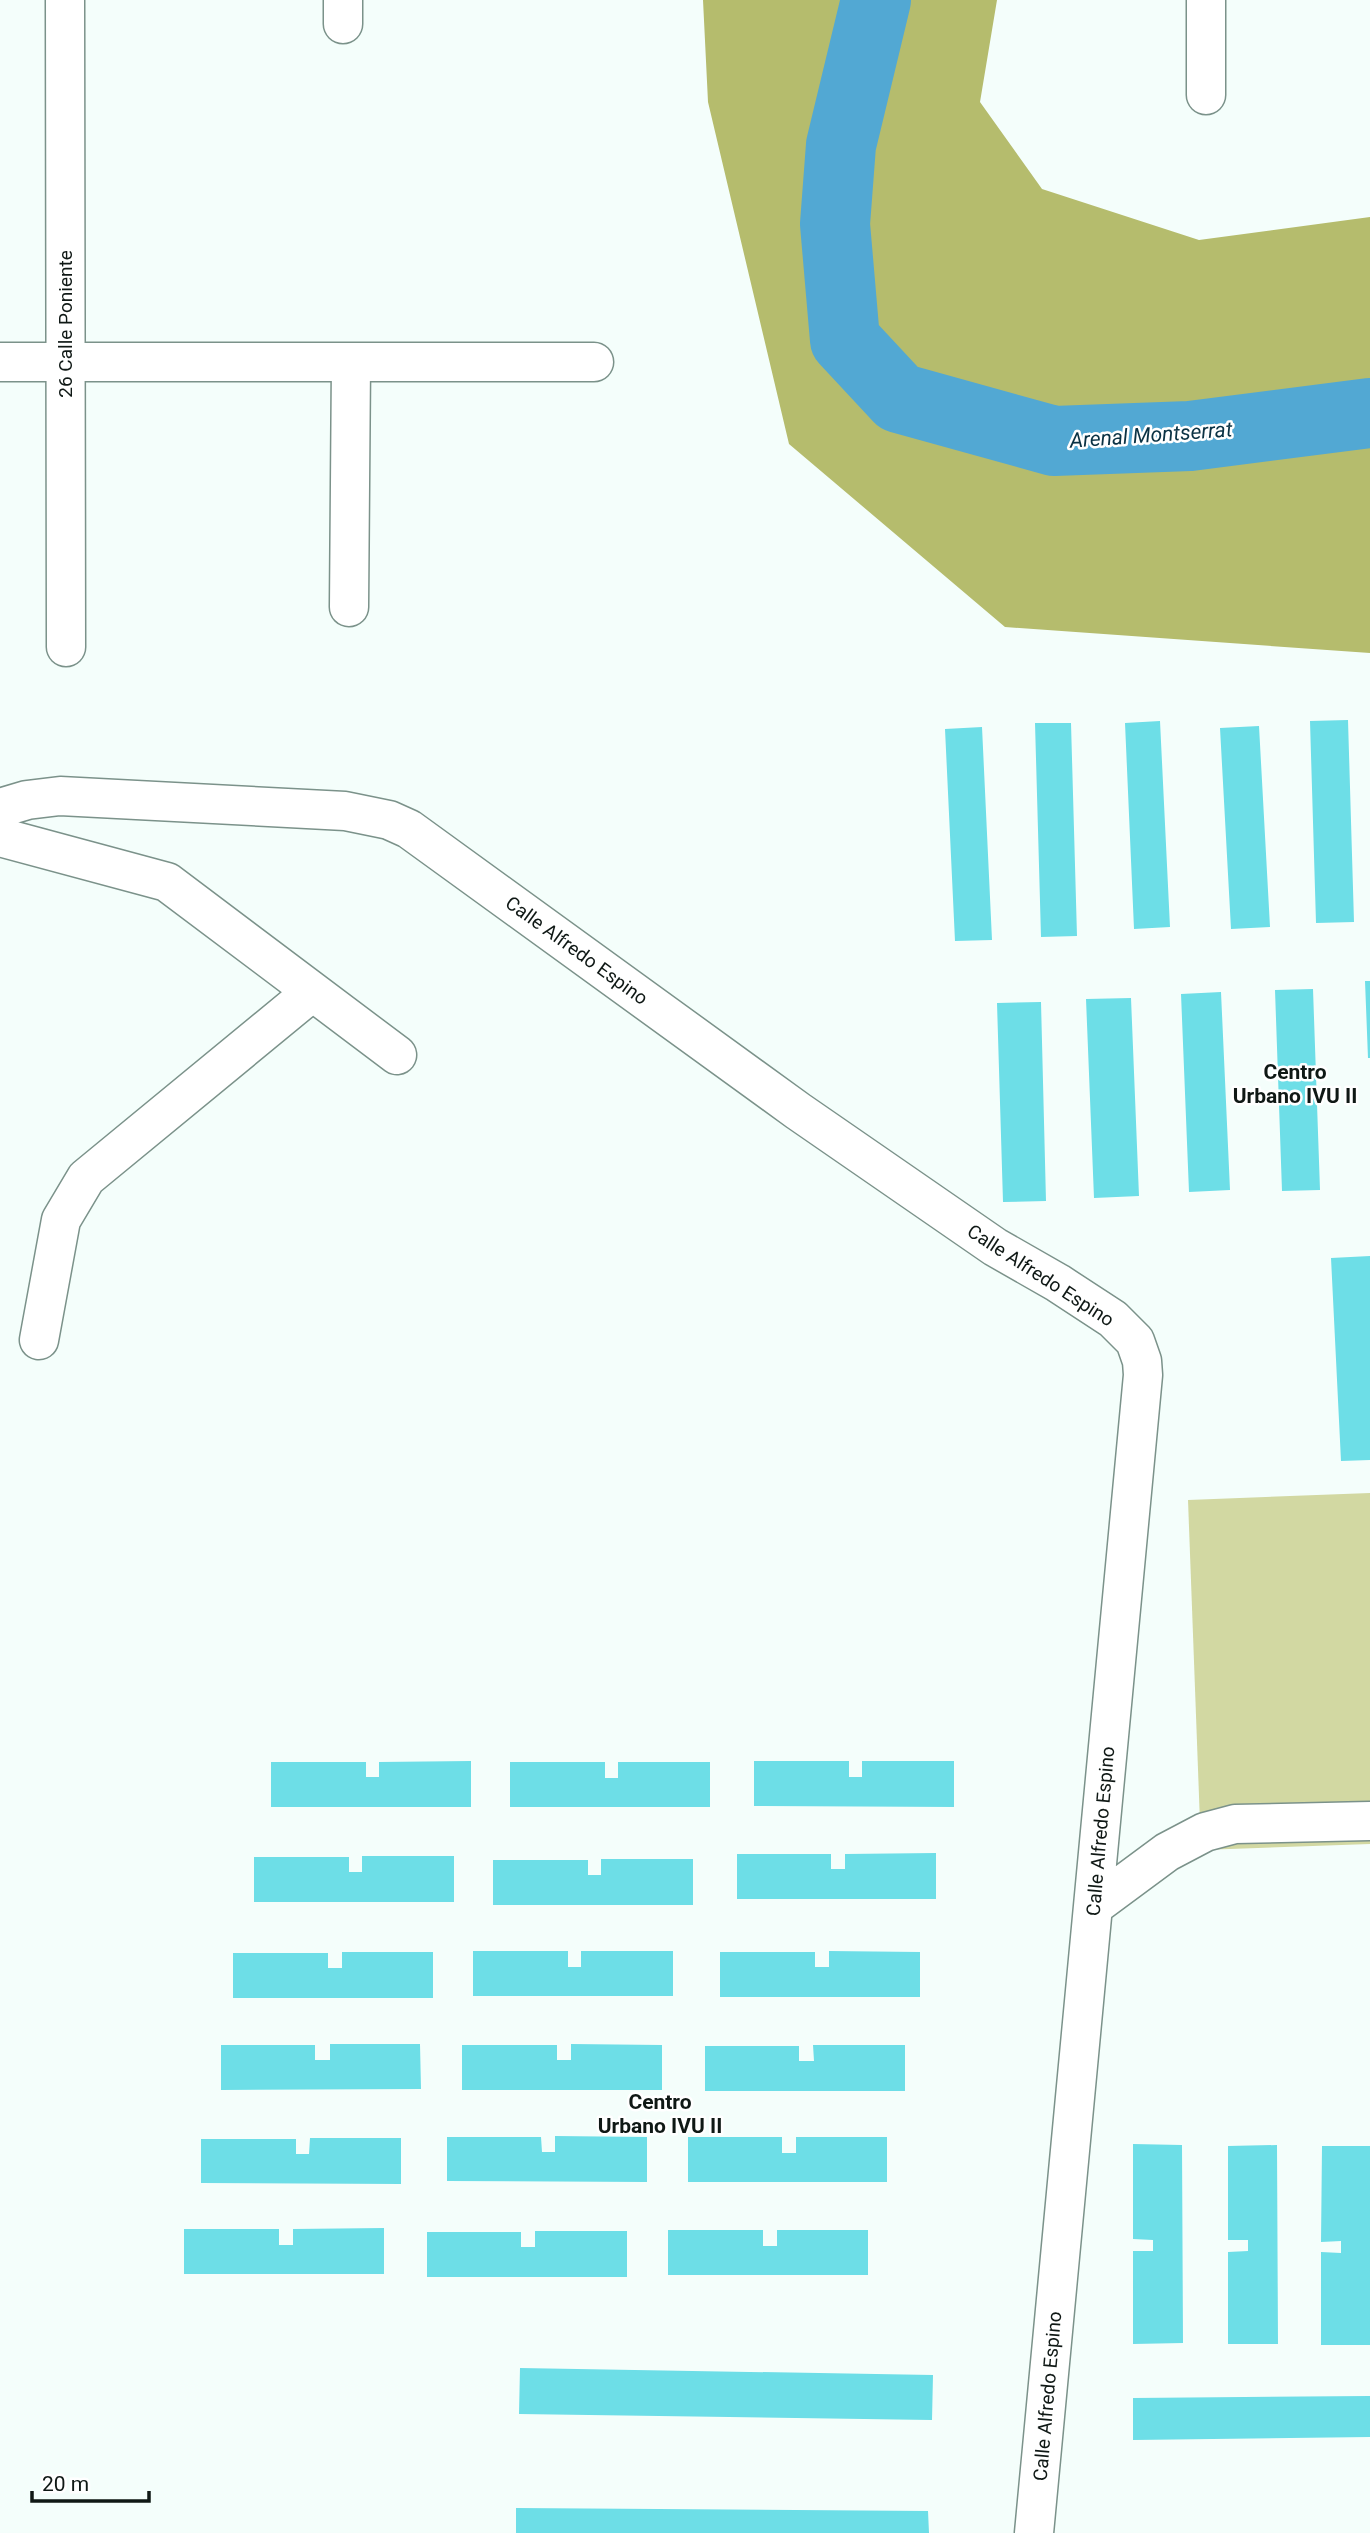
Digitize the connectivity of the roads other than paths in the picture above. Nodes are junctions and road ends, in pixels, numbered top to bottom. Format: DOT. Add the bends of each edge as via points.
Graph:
graph roads {
  1 [pos="65,0"];
  2 [pos="1206,0"];
  3 [pos="1206,95"];
  4 [pos="0,362"];
  5 [pos="594,362"];
  6 [pos="351,363"];
  7 [pos="65,364"];
  8 [pos="349,607"];
  9 [pos="66,647"];
  10 [pos="0,808"];
  11 [pos="0,837"];
  12 [pos="312,992"];
  13 [pos="397,1055"];
  14 [pos="39,1340"];
  15 [pos="1370,1821"];
  16 [pos="1094,1906"];
  17 [pos="1034,2533"];
  1 -- 7 [label="street, 26 Calle Poniente"];
  2 -- 3 [label="street"];
  4 -- 7 [label="street"];
  5 -- 6 [label="street"];
  6 -- 7 [label="street"];
  6 -- 8 [label="street"];
  7 -- 9 [label="street, 26 Calle Poniente"];
  10 -- 16 [label="street, Calle Alfredo Espino" via="60,796 345,811 410,829 798,1111 995,1247 1113,1319 1129,1334 1139,1351 1143,1375"];
  11 -- 12 [label="street" via="167,882"];
  12 -- 13 [label="street"];
  12 -- 14 [label="street" via="86,1178 61,1220"];
  15 -- 16 [label="street" via="1235,1824 1205,1832 1167,1852"];
  16 -- 17 [label="street, Calle Alfredo Espino"];
}
